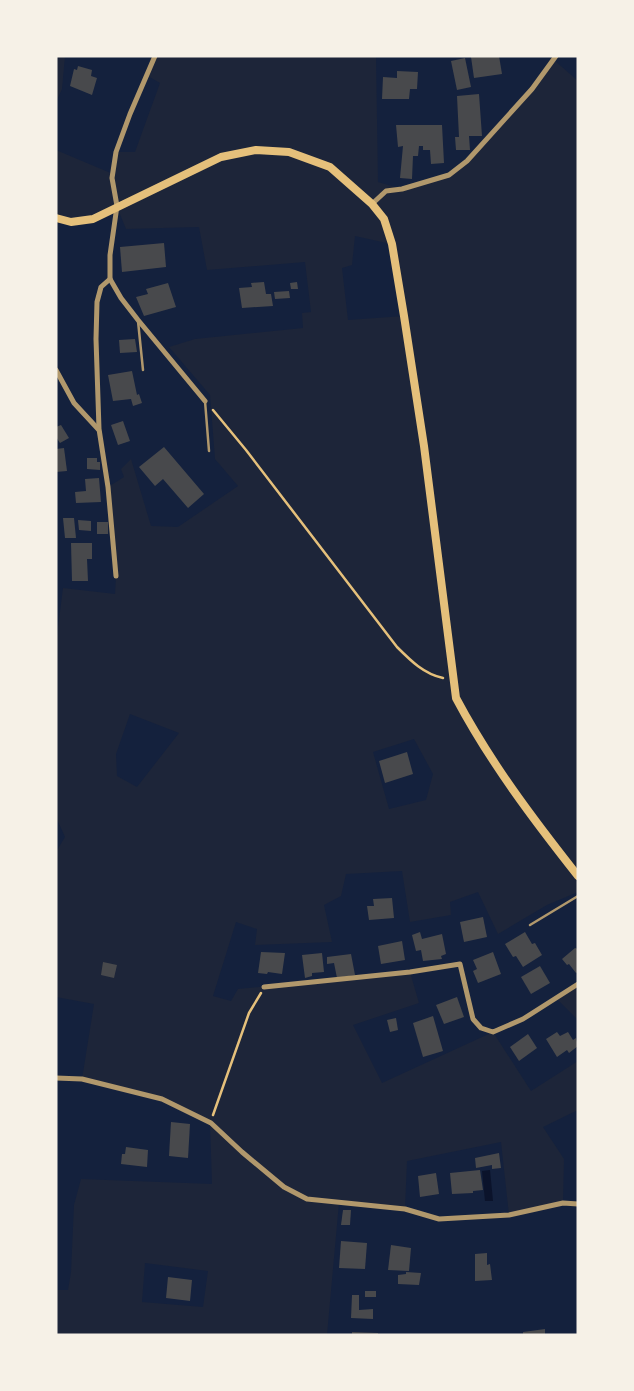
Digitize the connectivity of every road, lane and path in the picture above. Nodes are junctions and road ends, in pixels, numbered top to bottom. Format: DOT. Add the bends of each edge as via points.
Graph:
graph roads {
  1 [pos="155,56"];
  2 [pos="556,56"];
  3 [pos="372,204"];
  4 [pos="117,206"];
  5 [pos="56,218"];
  6 [pos="110,278"];
  7 [pos="138,320"];
  8 [pos="56,370"];
  9 [pos="143,370"];
  10 [pos="205,401"];
  11 [pos="99,429"];
  12 [pos="208,451"];
  13 [pos="116,576"];
  14 [pos="454,680"];
  15 [pos="578,876"];
  16 [pos="578,896"];
  17 [pos="530,925"];
  18 [pos="578,984"];
  19 [pos="264,987"];
  20 [pos="56,1078"];
  21 [pos="211,1123"];
  22 [pos="578,1204"];
  1 -- 4 [label="street" via="116,152 112,178"];
  2 -- 3 [label="street" via="532,89 467,162 449,175 386,191"];
  3 -- 4 [label="main road" via="330,167 289,152 256,150 221,157"];
  3 -- 14 [label="main road" via="384,219 392,244 424,446"];
  4 -- 5 [label="main road" via="93,219 71,222"];
  4 -- 6 [label="street"];
  6 -- 7 [label="street"];
  6 -- 11 [label="street" via="101,287 97,302"];
  7 -- 9 [label="lane"];
  7 -- 10 [label="street"];
  8 -- 11 [label="street" via="74,403"];
  10 -- 12 [label="lane"];
  10 -- 14 [label="path" via="397,647 434,676"];
  11 -- 13 [label="street"];
  14 -- 15 [label="main road" via="456,698 505,780"];
  16 -- 17 [label="lane"];
  18 -- 19 [label="street" via="523,1020 493,1032 482,1028 473,1019 460,964"];
  19 -- 21 [label="path" via="249,1014"];
  20 -- 21 [label="street" via="82,1079 162,1099"];
  21 -- 22 [label="street" via="284,1187 307,1199 405,1209 439,1219 509,1215"];
}
